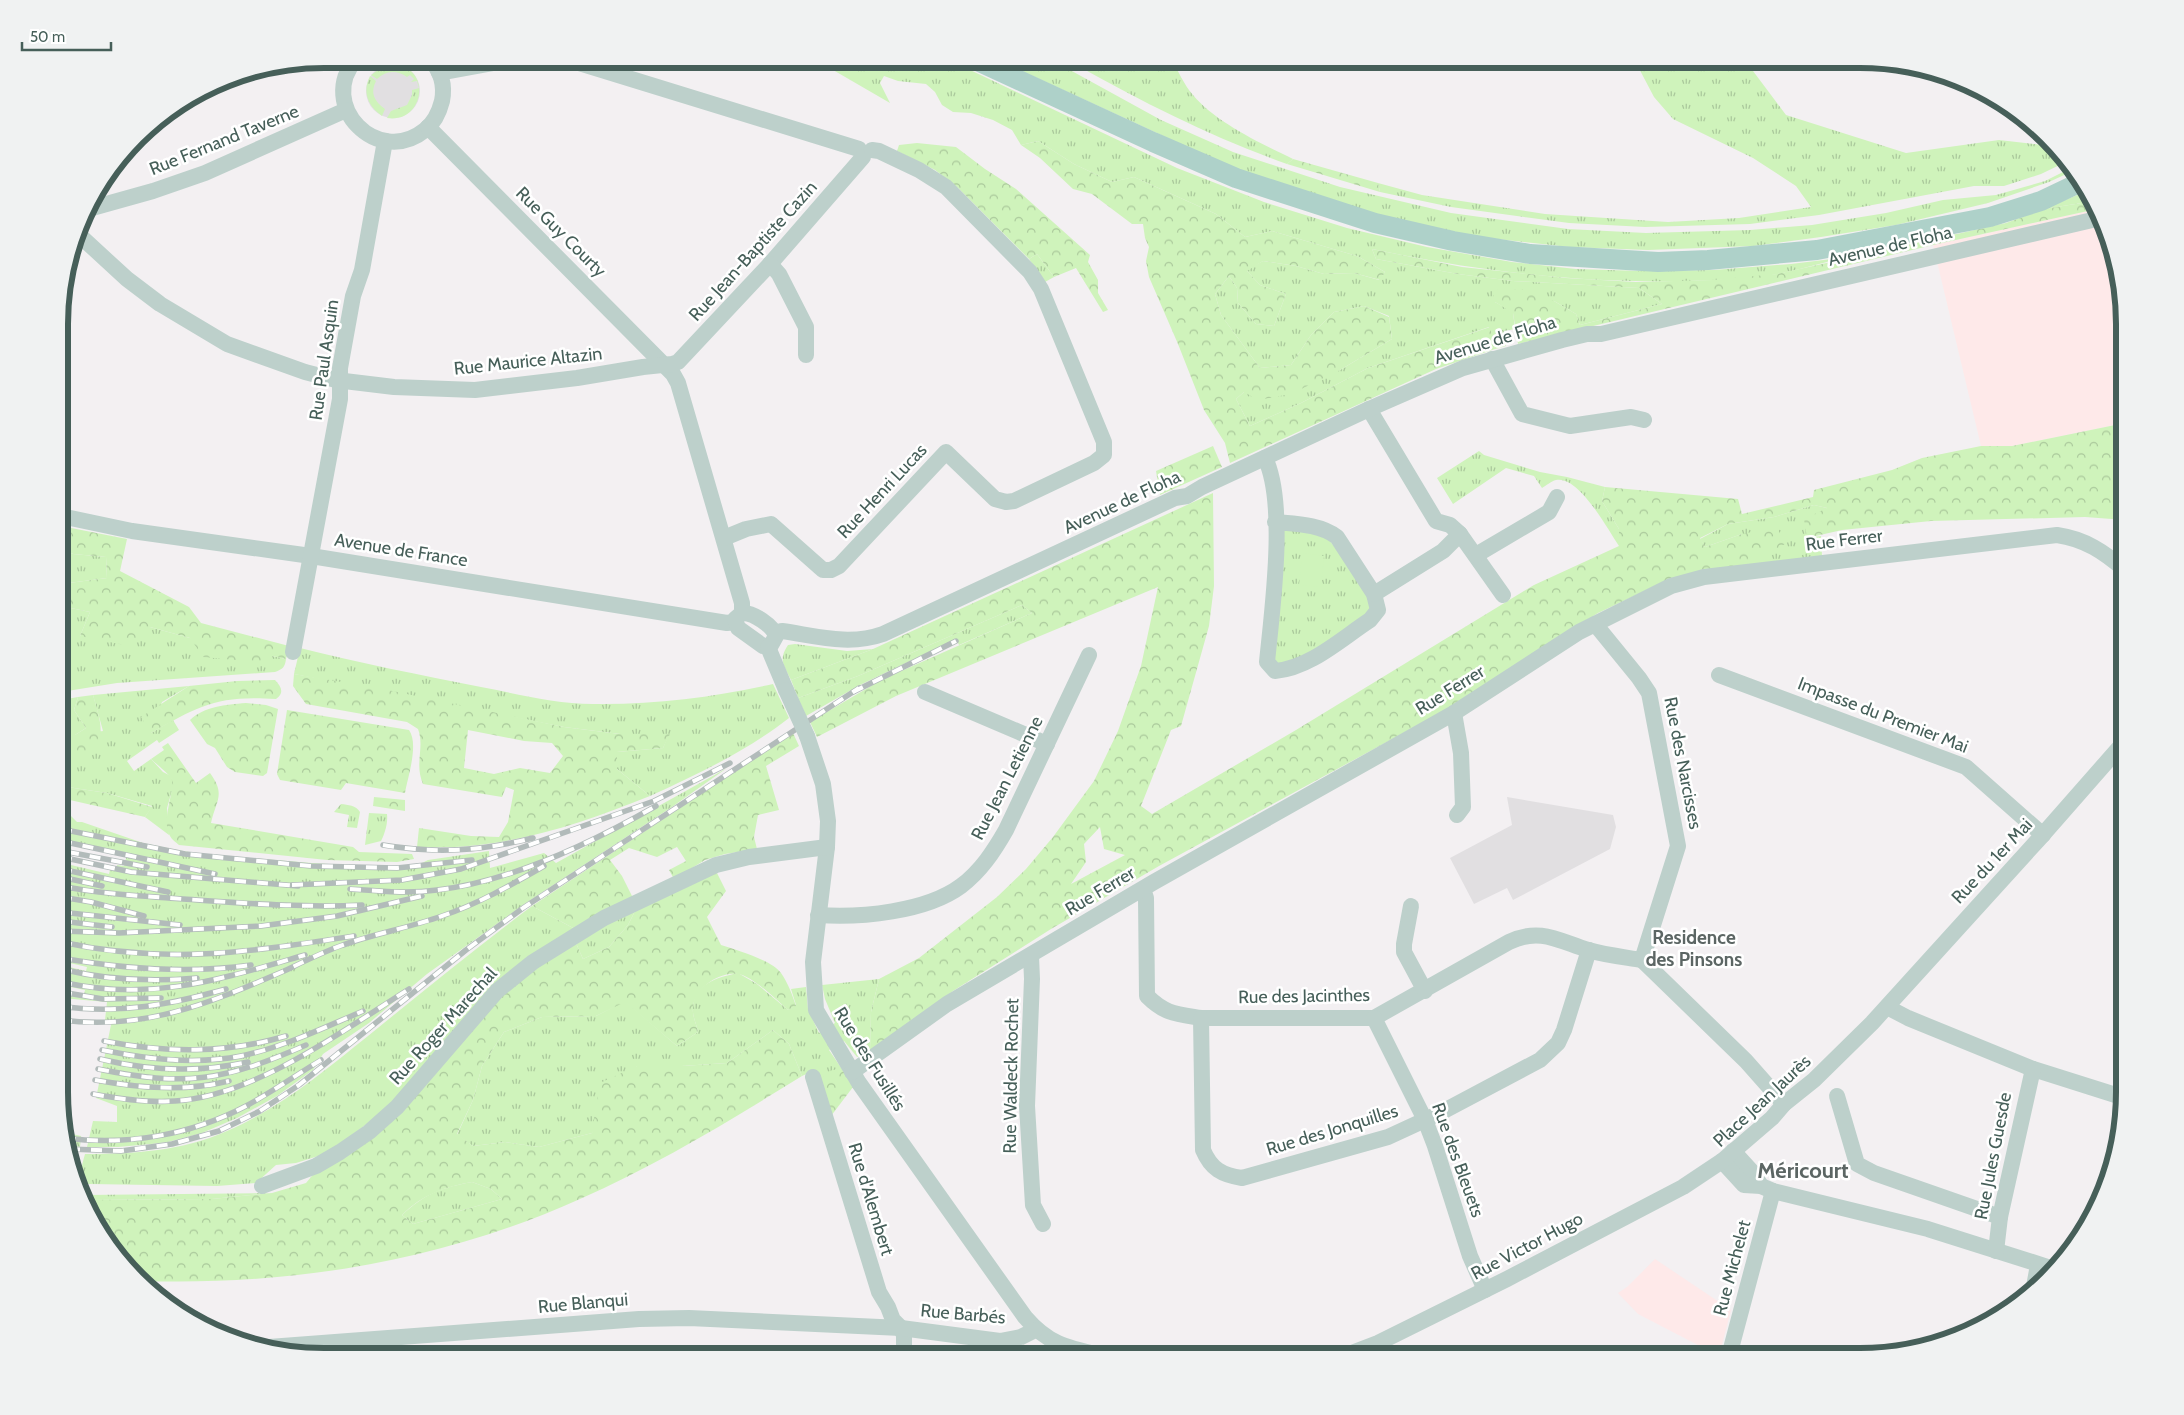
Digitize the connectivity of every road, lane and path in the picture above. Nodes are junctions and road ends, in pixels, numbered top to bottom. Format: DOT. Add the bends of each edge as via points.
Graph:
graph roads {
  1 [pos="349,68"];
  2 [pos="436,68"];
  3 [pos="466,68"];
  4 [pos="595,68"];
  5 [pos="993,68"];
  6 [pos="439,73"];
  7 [pos="346,110"];
  8 [pos="428,127"];
  9 [pos="385,141"];
  10 [pos="865,152"];
  11 [pos="2075,184"];
  12 [pos="96,207"];
  13 [pos="2094,220"];
  14 [pos="82,238"];
  15 [pos="770,264"];
  16 [pos="806,355"];
  17 [pos="1492,359"];
  18 [pos="666,365"];
  19 [pos="341,381"];
  20 [pos="1369,409"];
  21 [pos="1644,420"];
  22 [pos="1265,458"];
  23 [pos="1557,498"];
  24 [pos="68,517"];
  25 [pos="1275,522"];
  26 [pos="1460,534"];
  27 [pos="724,538"];
  28 [pos="1476,555"];
  29 [pos="311,556"];
  30 [pos="2116,562"];
  31 [pos="1374,594"];
  32 [pos="1504,595"];
  33 [pos="738,617"];
  34 [pos="1595,624"];
  35 [pos="771,640"];
  36 [pos="293,652"];
  37 [pos="1088,654"];
  38 [pos="1719,675"];
  39 [pos="925,692"];
  40 [pos="1454,713"];
  41 [pos="1047,744"];
  42 [pos="2116,751"];
  43 [pos="1457,815"];
  44 [pos="2043,835"];
  45 [pos="827,847"];
  46 [pos="1142,889"];
  47 [pos="1411,906"];
  48 [pos="818,915"];
  49 [pos="1589,950"];
  50 [pos="1031,956"];
  51 [pos="1642,960"];
  52 [pos="1425,991"];
  53 [pos="1886,1007"];
  54 [pos="1201,1018"];
  55 [pos="1374,1018"];
  56 [pos="2033,1069"];
  57 [pos="852,1072"];
  58 [pos="813,1077"];
  59 [pos="2116,1095"];
  60 [pos="1837,1096"];
  61 [pos="1784,1104"];
  62 [pos="1425,1120"];
  63 [pos="1728,1156"];
  64 [pos="262,1186"];
  65 [pos="1767,1188"];
  66 [pos="2000,1217"];
  67 [pos="1043,1224"];
  68 [pos="1996,1251"];
  69 [pos="2046,1267"];
  70 [pos="1486,1290"];
  71 [pos="901,1328"];
  72 [pos="1036,1330"];
  73 [pos="292,1345"];
  74 [pos="904,1348"];
  75 [pos="1070,1348"];
  76 [pos="1365,1348"];
  77 [pos="1731,1348"];
  1 -- 7 [label="street" via="343,85"];
  2 -- 6 [label="street"];
  3 -- 6 [label="street"];
  4 -- 10 [label="street"];
  5 -- 11 [label="main road" via="1236,178 1375,223 1530,254 1658,262 1817,250 1990,217 2041,201"];
  6 -- 8 [label="street" via="442,102 436,118"];
  7 -- 9 [label="street" via="362,131"];
  7 -- 12 [label="street, Rue Fernand Taverne" via="205,173"];
  8 -- 9 [label="street" via="413,138"];
  8 -- 18 [label="street, Rue Guy Courty"];
  9 -- 19 [label="street, Rue Paul Asquin" via="362,270 353,296 340,368"];
  10 -- 15 [label="street, Rue Jean-Baptiste Cazin"];
  10 -- 27 [label="street, Rue Henri Lucas" via="879,151 946,187 1030,272 1041,289 1104,442 1104,455 1014,502 1006,502 995,499 946,452 839,566 831,570 823,570 771,524"];
  13 -- 17 [label="street, Avenue de Floha" via="1601,334 1587,334"];
  14 -- 19 [label="street, Rue Maurice Altazin" via="153,299 227,344 305,372"];
  15 -- 16 [label="street" via="779,274 806,327"];
  15 -- 18 [label="street, Rue Jean-Baptiste Cazin" via="678,362"];
  17 -- 20 [label="street, Avenue de Floha"];
  17 -- 21 [label="street" via="1522,414 1570,426 1631,417"];
  18 -- 19 [label="street, Rue Maurice Altazin" via="475,390 394,388"];
  18 -- 27 [label="street, Rue Guy Courty" via="678,383"];
  19 -- 29 [label="street, Rue Paul Asquin"];
  20 -- 22 [label="street, Avenue de Floha"];
  20 -- 26 [label="street" via="1436,521 1450,525"];
  22 -- 25 [label="street" via="1274,486"];
  22 -- 35 [label="street, Avenue de Floha" via="884,634 850,641 782,631"];
  23 -- 28 [label="street" via="1549,512"];
  24 -- 29 [label="street, Avenue de France" via="132,531"];
  25 -- 31 [label="street" via="1330,531"];
  25 -- 31 [label="street" via="1276,561 1267,662 1275,671 1303,664 1370,620 1378,610"];
  26 -- 28 [label="street"];
  26 -- 31 [label="street" via="1443,551"];
  27 -- 33 [label="street, Rue Guy Courty" via="740,594"];
  28 -- 32 [label="street"];
  29 -- 33 [label="street, Avenue de France" via="727,623"];
  29 -- 36 [label="street, Rue Paul Asquin"];
  30 -- 34 [label="street, Rue Ferrer" via="2104,552 2076,538 2057,535 1704,577 1671,586"];
  33 -- 35 [label="street" via="750,613"];
  34 -- 40 [label="street, Rue Ferrer"];
  34 -- 51 [label="street, Rue des Narcisses" via="1649,693 1678,846"];
  35 -- 45 [label="street, Rue des Fusillés, bridge" via="786,690 807,736 823,784 828,821"];
  37 -- 41 [label="street, Rue Jean Letienne"];
  38 -- 44 [label="street, Impasse du Premier Mai" via="1966,767"];
  39 -- 41 [label="street"];
  40 -- 43 [label="street" via="1463,807"];
  40 -- 46 [label="street, Rue Ferrer"];
  41 -- 48 [label="street, Rue Jean Letienne" via="993,853 960,886 924,904 898,910"];
  42 -- 44 [label="street, Rue du 1er Mai"];
  44 -- 53 [label="street, Rue du 1er Mai"];
  45 -- 48 [label="street, Rue des Fusillés"];
  45 -- 64 [label="street, Rue Roger Marechal" via="749,857 716,865 604,918 533,962 497,990 397,1107 369,1132 316,1166"];
  46 -- 50 [label="street, Rue Ferrer"];
  46 -- 54 [label="street, Rue des Jacinthes" via="1146,898 1147,996 1158,1008"];
  47 -- 52 [label="street" via="1404,952"];
  48 -- 57 [label="street, Rue des Fusillés" via="815,1003"];
  49 -- 51 [label="street, Rue des Jacinthes"];
  49 -- 52 [label="street, Rue des Jacinthes" via="1544,935 1520,937"];
  49 -- 62 [label="street, Rue des Jonquilles" via="1558,1042 1540,1060"];
  50 -- 57 [label="street, Rue Ferrer" via="947,1004"];
  50 -- 67 [label="street, Rue Waldeck Rochet" via="1027,1106 1032,1205"];
  51 -- 61 [label="street" via="1746,1061"];
  52 -- 55 [label="street, Rue des Jacinthes"];
  53 -- 56 [label="street"];
  53 -- 61 [label="street, Place Jean Jaurès" via="1832,1064"];
  54 -- 55 [label="street, Rue des Jacinthes"];
  54 -- 62 [label="street, Rue des Jonquilles" via="1202,1150 1216,1170 1227,1176 1242,1178 1334,1153 1388,1137"];
  55 -- 62 [label="street, Rue des Bleuets"];
  56 -- 59 [label="street"];
  56 -- 66 [label="street, Rue Jules Guesde"];
  57 -- 72 [label="street, Rue des Fusillés"];
  58 -- 71 [label="street, Rue d'Alembert" via="879,1292 893,1320"];
  60 -- 66 [label="street" via="1857,1164 1874,1173"];
  61 -- 63 [label="street, Place Jean Jaurès"];
  62 -- 70 [label="street, Rue des Bleuets" via="1470,1256"];
  63 -- 65 [label="street, Place Jean Jaurès" via="1744,1185"];
  63 -- 70 [label="street, Rue Victor Hugo" via="1683,1187"];
  65 -- 68 [label="street, Place Jean Jaurès" via="1928,1229"];
  65 -- 77 [label="street, Rue Michelet"];
  66 -- 68 [label="street, Rue Jules Guesde"];
  68 -- 69 [label="street, Place Jean Jaurès"];
  70 -- 76 [label="street, Rue Victor Hugo"];
  71 -- 72 [label="street, Rue Barbés" via="1000,1341"];
  71 -- 73 [label="street, Rue Blanqui" via="689,1318 640,1319"];
  71 -- 74 [label="street"];
  72 -- 75 [label="street"];
}
